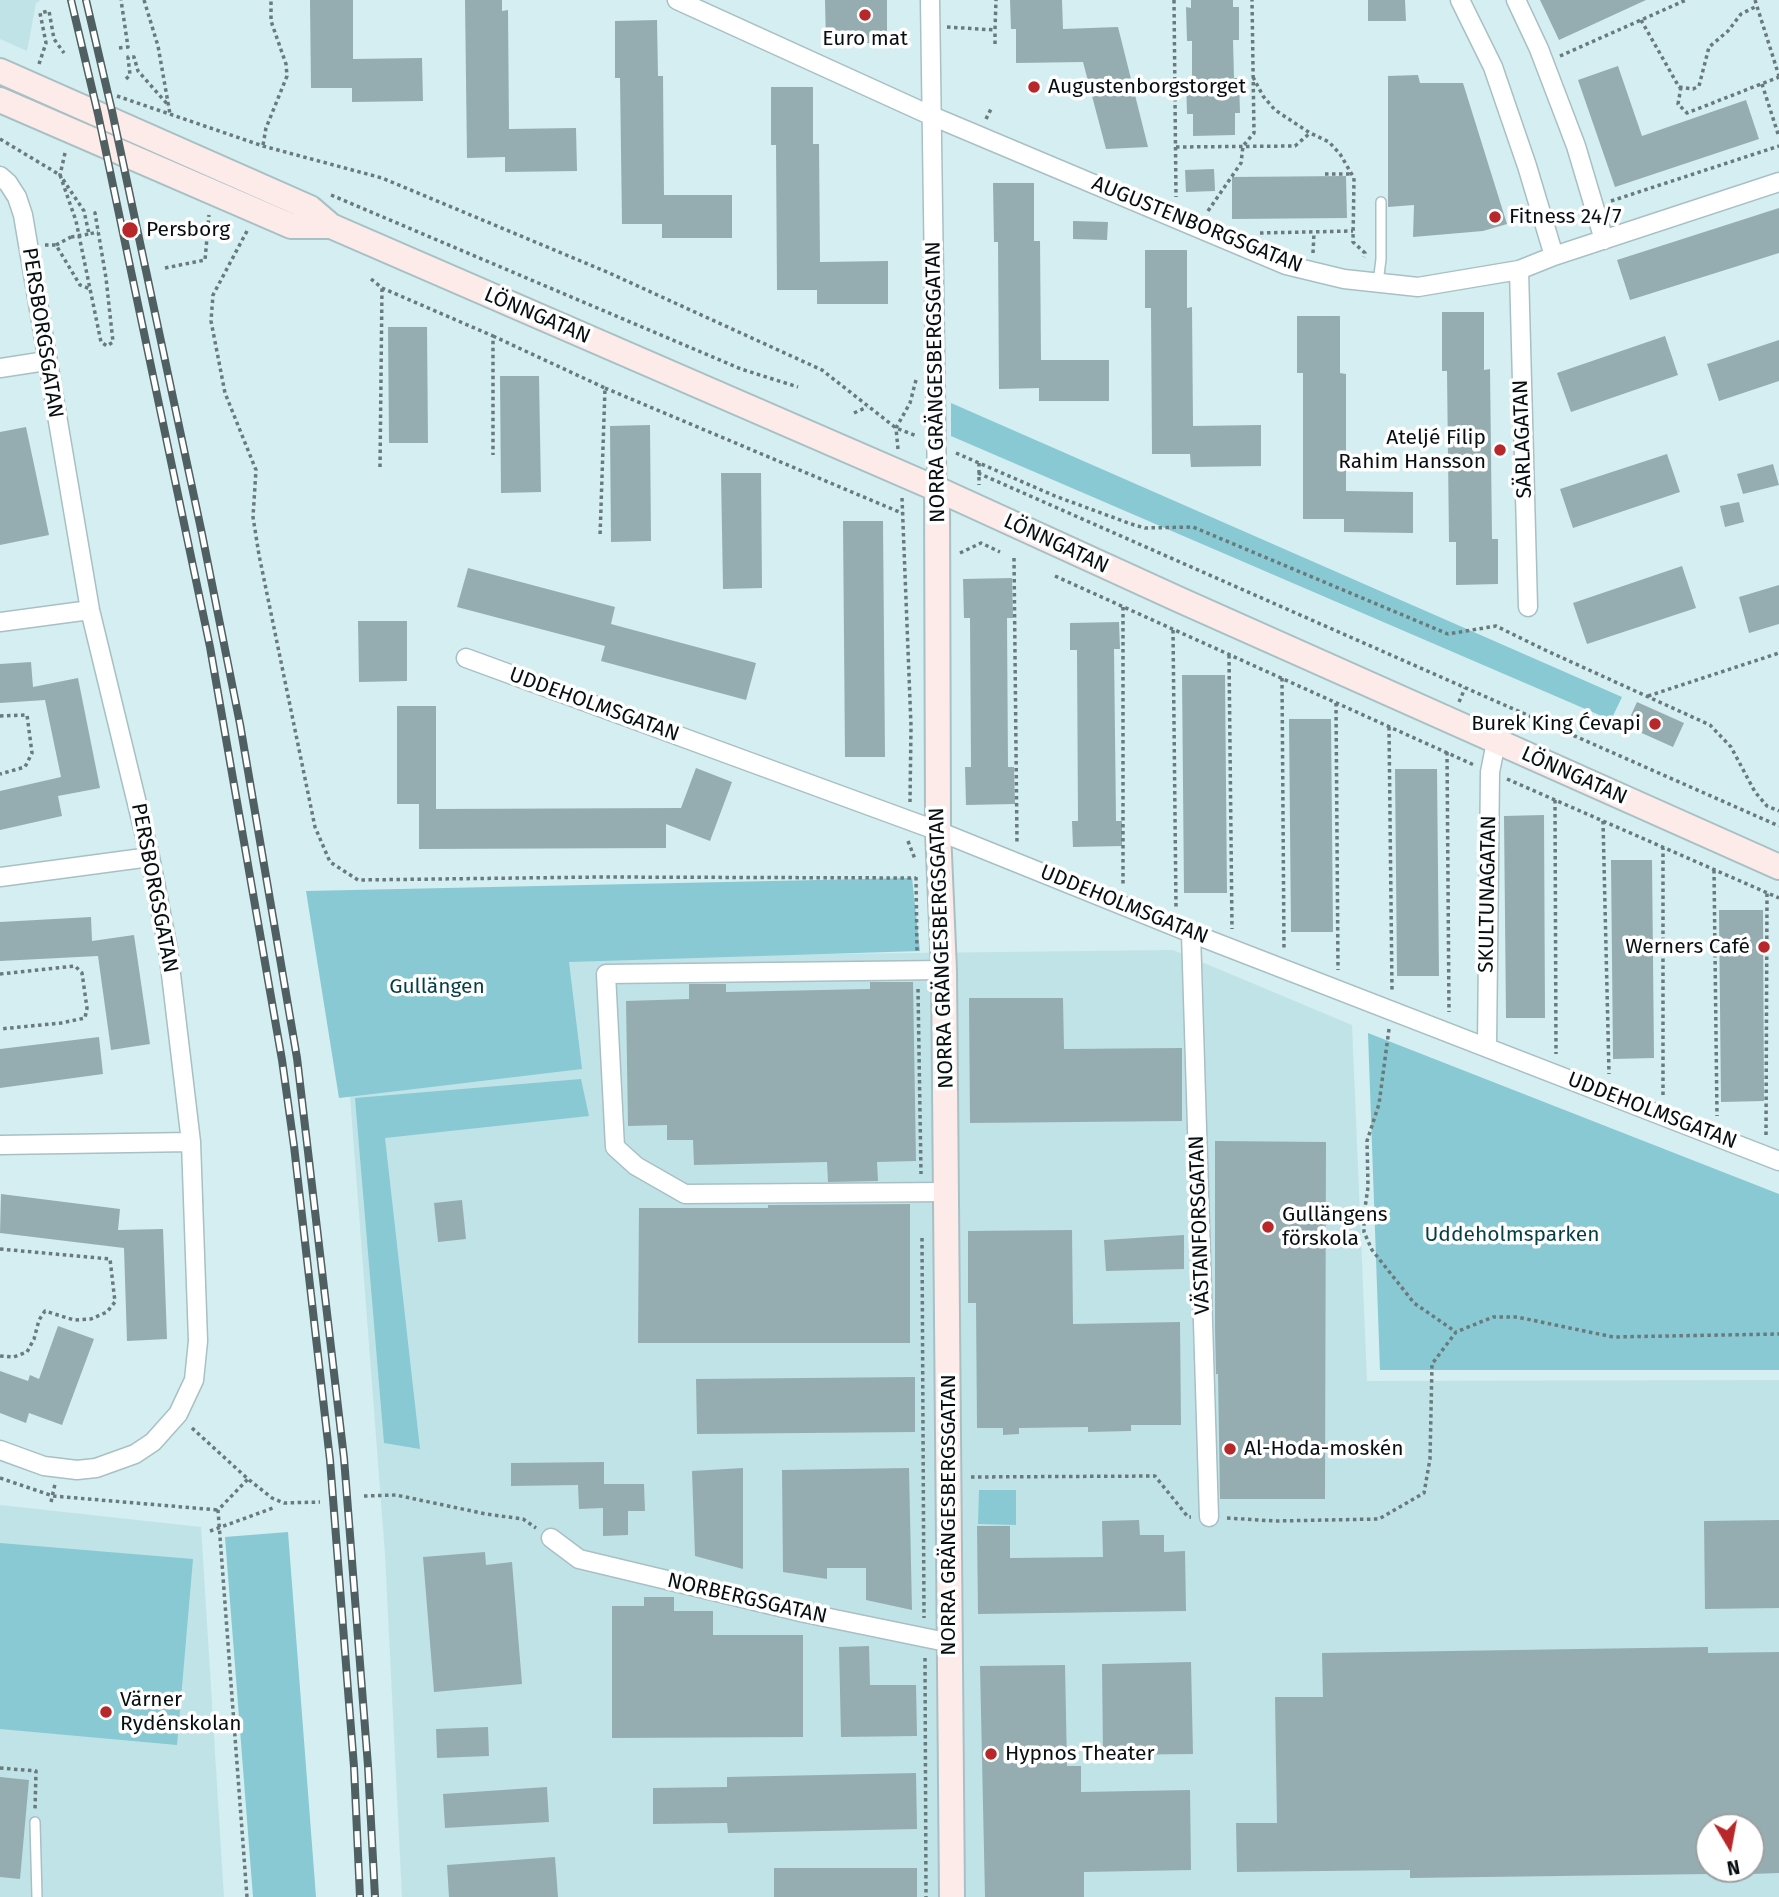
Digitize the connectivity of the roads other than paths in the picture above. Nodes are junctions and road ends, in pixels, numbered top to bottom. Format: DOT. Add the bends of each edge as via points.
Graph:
graph roads {
  1 [pos="677,0"];
  2 [pos="930,0"];
  3 [pos="1460,0"];
  4 [pos="1516,0"];
  5 [pos="0,71"];
  6 [pos="0,100"];
  7 [pos="932,116"];
  8 [pos="0,176"];
  9 [pos="1779,182"];
  10 [pos="1381,202"];
  11 [pos="331,226"];
  12 [pos="1604,240"];
  13 [pos="1555,256"];
  14 [pos="1519,270"];
  15 [pos="1379,274"];
  16 [pos="46,360"];
  17 [pos="0,368"];
  18 [pos="937,489"];
  19 [pos="1528,607"];
  20 [pos="90,610"];
  21 [pos="0,622"];
  22 [pos="466,658"];
  23 [pos="1496,742"];
  24 [pos="938,831"];
  25 [pos="150,857"];
  26 [pos="1779,867"];
  27 [pos="0,877"];
  28 [pos="1191,933"];
  29 [pos="944,970"];
  30 [pos="1487,1046"];
  31 [pos="191,1142"];
  32 [pos="0,1145"];
  33 [pos="1779,1161"];
  34 [pos="947,1192"];
  35 [pos="0,1450"];
  36 [pos="1212,1518"];
  37 [pos="551,1538"];
  38 [pos="951,1643"];
  39 [pos="35,1822"];
  40 [pos="37,1897"];
  41 [pos="953,1897"];
  1 -- 7 [label="street, AUGUSTENBORGSGATAN"];
  2 -- 7 [label="street, NORRA GRÄNGESBERGSGATAN"];
  3 -- 13 [label="street" via="1493,67"];
  4 -- 12 [label="street" via="1576,146"];
  5 -- 11 [label="street, LÖNNGATAN" via="310,208"];
  6 -- 11 [label="street, LÖNNGATAN" via="291,226"];
  7 -- 15 [label="street, AUGUSTENBORGSGATAN" via="1286,265 1344,279"];
  7 -- 18 [label="street, NORRA GRÄNGESBERGSGATAN"];
  8 -- 16 [label="street, PERSBORGSGATAN" via="17,197"];
  9 -- 12 [label="street, AUGUSTENBORGSGATAN"];
  10 -- 15 [label="lane"];
  11 -- 18 [label="street, LÖNNGATAN"];
  12 -- 13 [label="street, AUGUSTENBORGSGATAN"];
  13 -- 14 [label="street, AUGUSTENBORGSGATAN"];
  14 -- 15 [label="street, AUGUSTENBORGSGATAN" via="1418,287"];
  14 -- 19 [label="street, SÄRLAGATAN"];
  16 -- 17 [label="street"];
  16 -- 20 [label="street, PERSBORGSGATAN"];
  18 -- 23 [label="street, LÖNNGATAN"];
  18 -- 24 [label="street, NORRA GRÄNGESBERGSGATAN"];
  20 -- 21 [label="street"];
  20 -- 25 [label="street, PERSBORGSGATAN"];
  22 -- 24 [label="street, UDDEHOLMSGATAN"];
  23 -- 26 [label="street, LÖNNGATAN"];
  23 -- 30 [label="street, SKULTUNAGATAN" via="1490,772"];
  24 -- 28 [label="street, UDDEHOLMSGATAN"];
  24 -- 29 [label="street, NORRA GRÄNGESBERGSGATAN"];
  25 -- 27 [label="street"];
  25 -- 31 [label="street, PERSBORGSGATAN" via="168,950"];
  28 -- 30 [label="street, UDDEHOLMSGATAN"];
  28 -- 36 [label="street, VÄSTANFORSGATAN"];
  29 -- 34 [label="street, NORRA GRÄNGESBERGSGATAN"];
  29 -- 34 [label="street" via="606,974 615,1147 636,1166 685,1194"];
  30 -- 33 [label="street, UDDEHOLMSGATAN"];
  31 -- 32 [label="street"];
  31 -- 35 [label="street, PERSBORGSGATAN" via="198,1341 194,1380 178,1414 135,1454 96,1468 44,1466"];
  34 -- 38 [label="street, NORRA GRÄNGESBERGSGATAN"];
  37 -- 38 [label="street, NORBERGSGATAN" via="579,1559"];
  38 -- 41 [label="street, NORRA GRÄNGESBERGSGATAN"];
  39 -- 40 [label="lane"];
}
